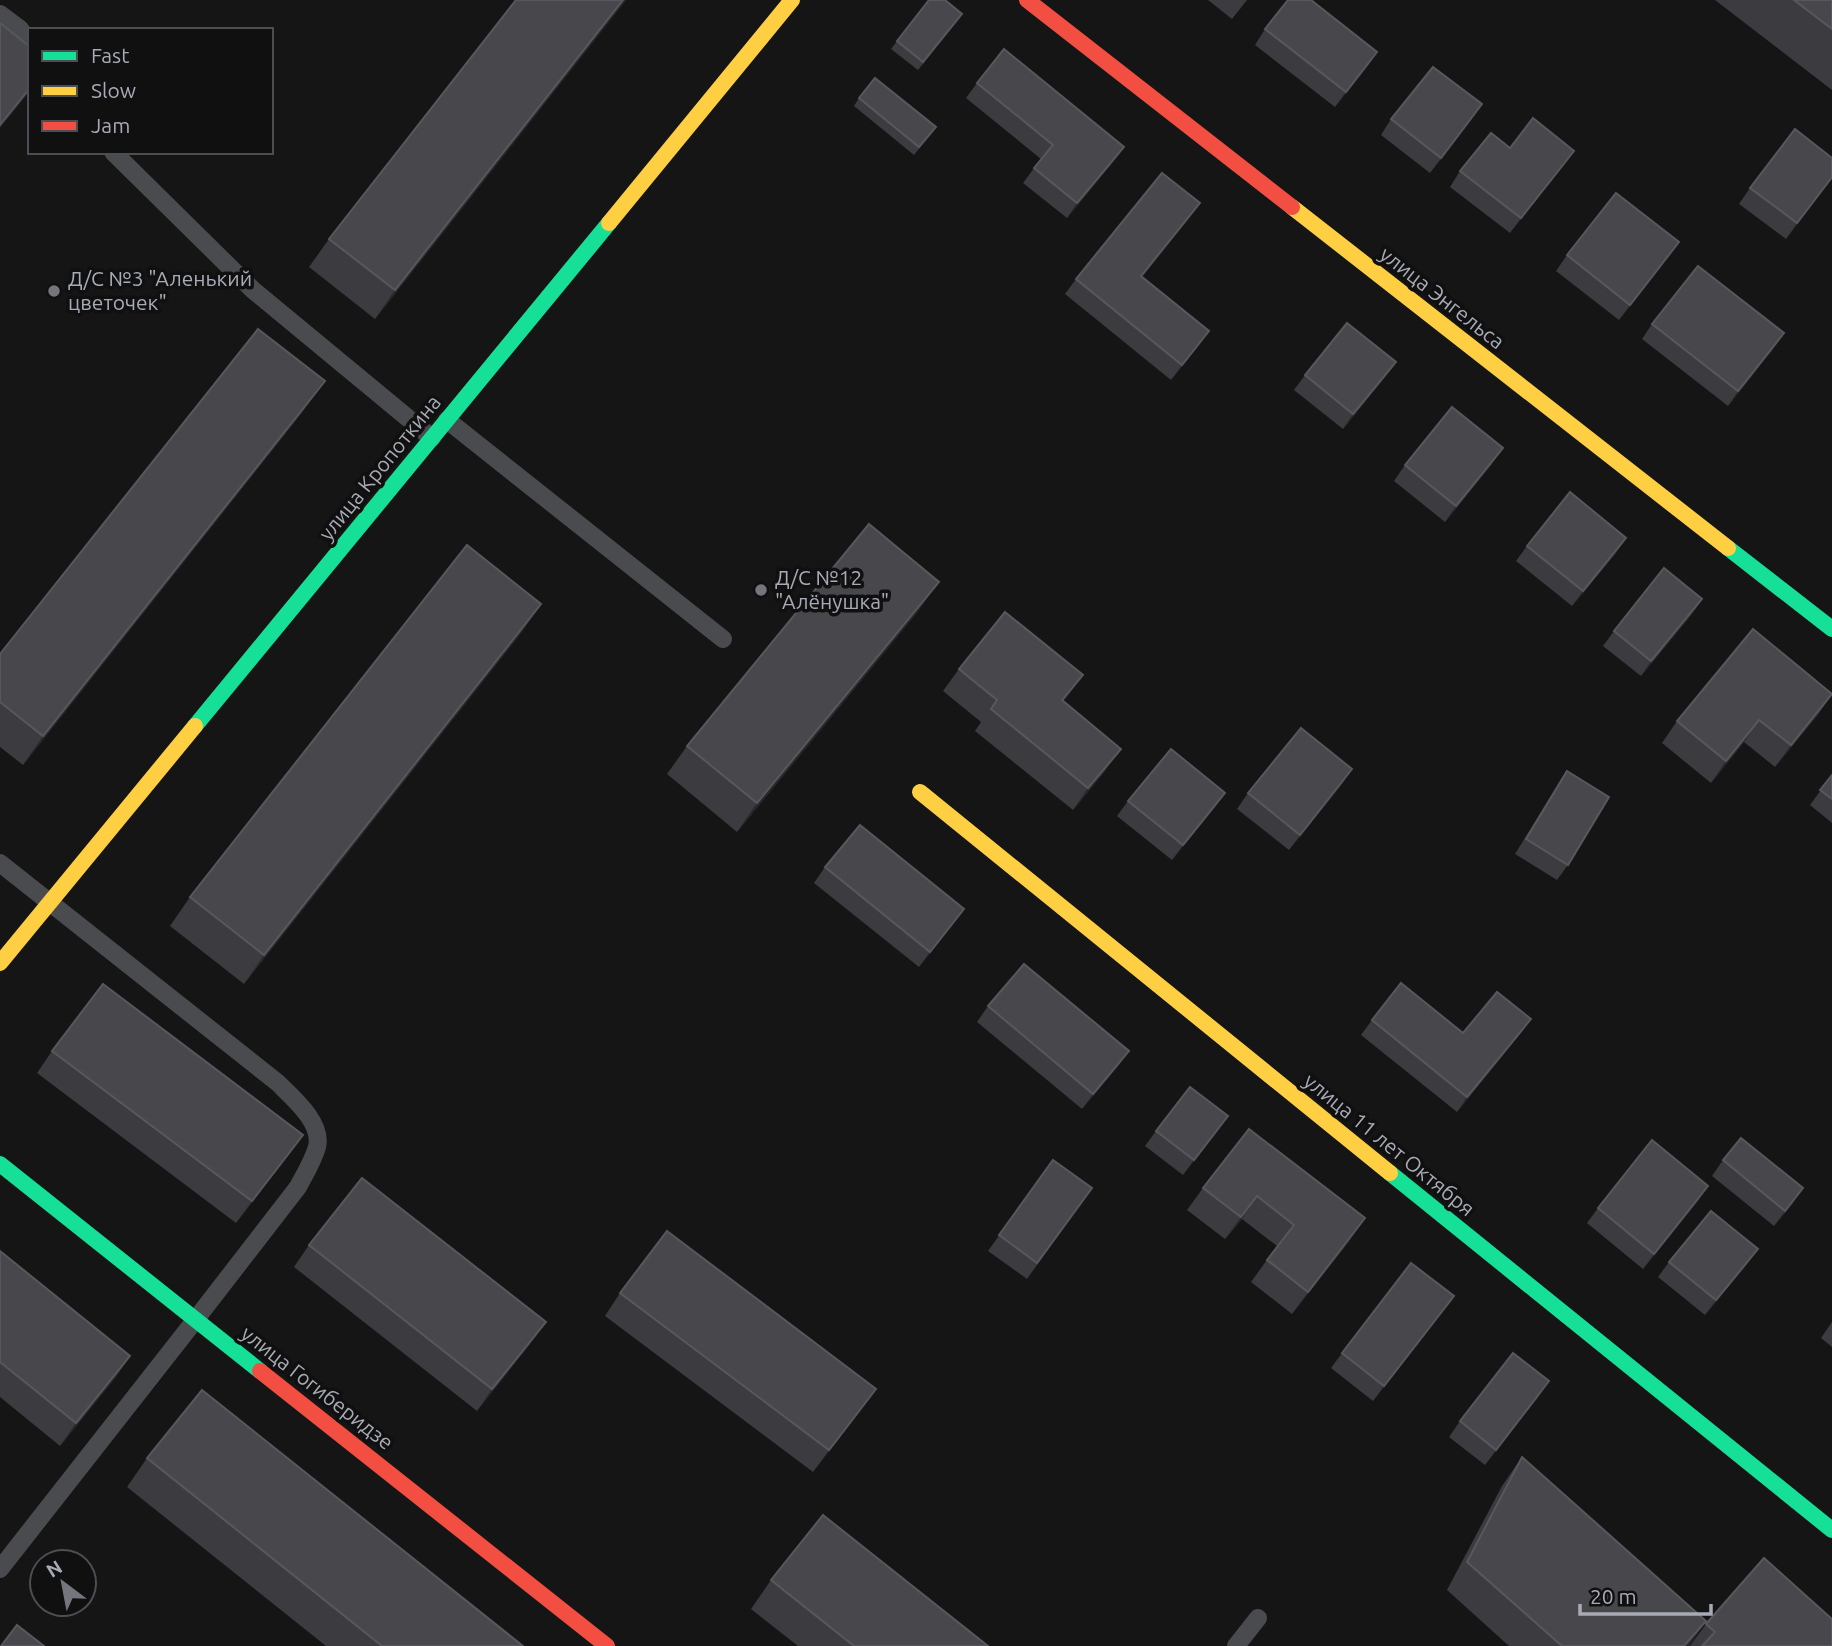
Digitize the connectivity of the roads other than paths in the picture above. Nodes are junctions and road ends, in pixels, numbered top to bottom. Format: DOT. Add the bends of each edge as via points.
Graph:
graph roads {
  1 [pos="792,0"];
  2 [pos="1027,0"];
  3 [pos="0,14"];
  4 [pos="28,40"];
  5 [pos="115,154"];
  6 [pos="447,420"];
  7 [pos="432,438"];
  8 [pos="1832,629"];
  9 [pos="723,639"];
  10 [pos="920,792"];
  11 [pos="0,863"];
  12 [pos="49,903"];
  13 [pos="0,963"];
  14 [pos="0,1164"];
  15 [pos="196,1319"];
  16 [pos="1832,1530"];
  17 [pos="0,1569"];
  18 [pos="1258,1618"];
  19 [pos="607,1646"];
  20 [pos="1236,1646"];
  1 -- 6 [label="street, улица Кропоткина"];
  2 -- 8 [label="street, улица Энгельса"];
  3 -- 4 [label="lane"];
  5 -- 7 [label="lane" via="253,290"];
  6 -- 7 [label="street, улица Кропоткина"];
  6 -- 9 [label="lane"];
  7 -- 12 [label="street, улица Кропоткина"];
  10 -- 16 [label="street, улица 11 лет Октября"];
  11 -- 12 [label="lane"];
  12 -- 13 [label="street, улица Кропоткина"];
  12 -- 15 [label="lane" via="278,1083 314,1125 318,1144 298,1187"];
  14 -- 15 [label="street, улица Гогиберидзе"];
  15 -- 17 [label="lane"];
  15 -- 19 [label="street, улица Гогиберидзе"];
  18 -- 20 [label="lane"];
}
